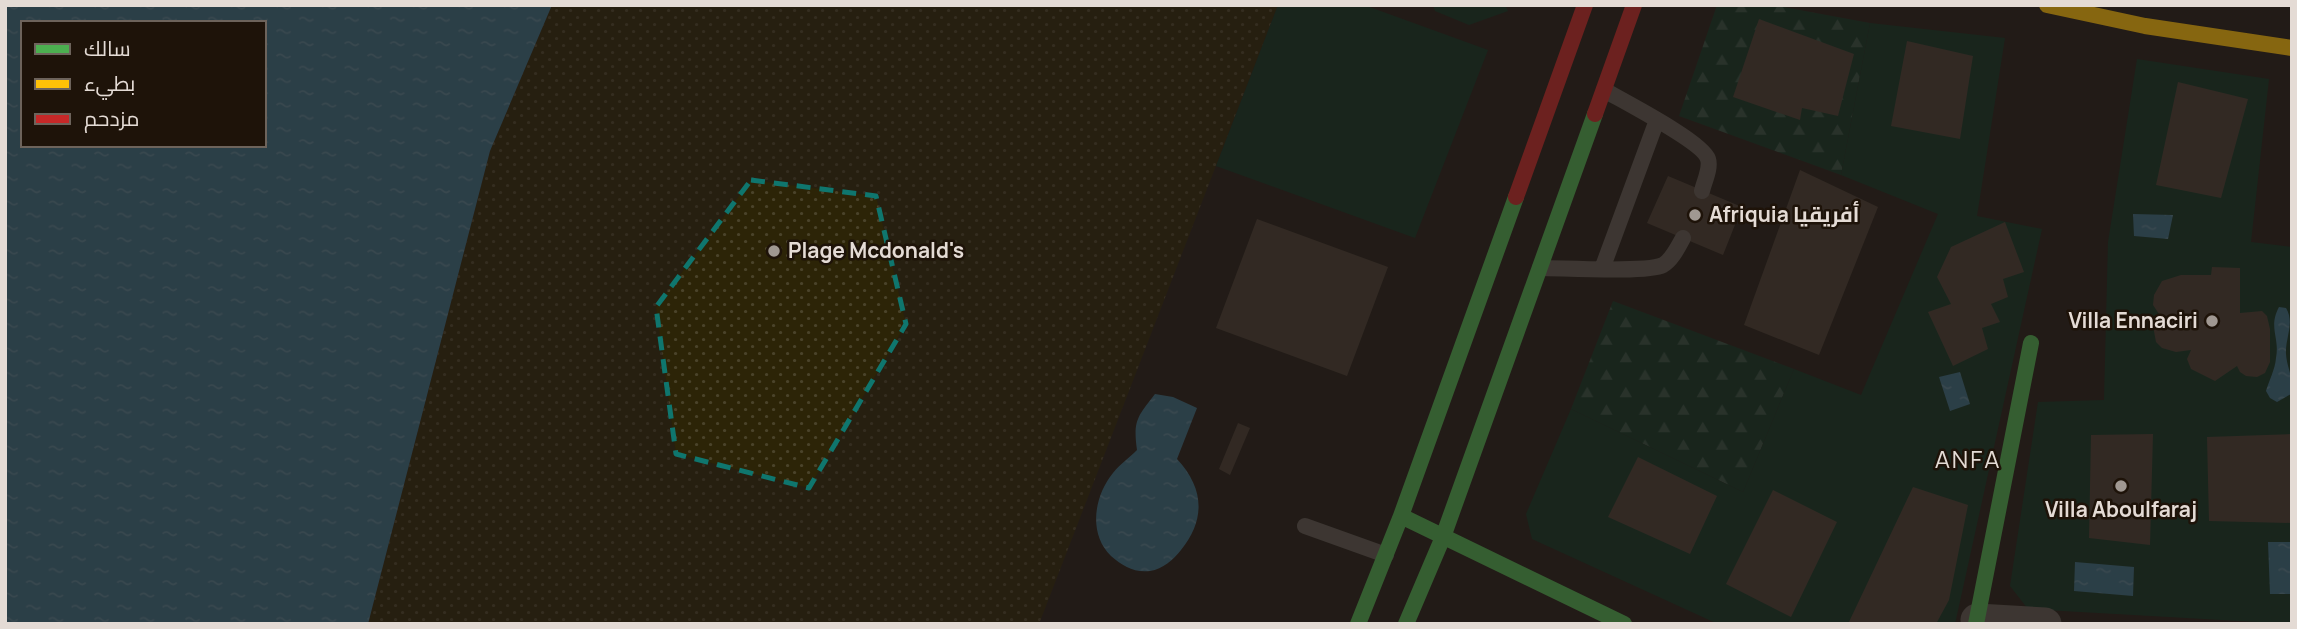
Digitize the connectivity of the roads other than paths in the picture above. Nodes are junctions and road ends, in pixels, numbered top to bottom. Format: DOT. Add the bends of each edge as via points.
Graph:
graph roads {
  1 [pos="1585,5"];
  2 [pos="1634,5"];
  3 [pos="2048,5"];
  4 [pos="2147,16"];
  5 [pos="2292,48"];
  6 [pos="1598,88"];
  7 [pos="1657,120"];
  8 [pos="1702,191"];
  9 [pos="1683,238"];
  10 [pos="1534,266"];
  11 [pos="1602,269"];
  12 [pos="2031,343"];
  13 [pos="1401,516"];
  14 [pos="1305,526"];
  15 [pos="1443,537"];
  16 [pos="1385,555"];
  17 [pos="1977,622"];
  18 [pos="1358,624"];
  19 [pos="1406,624"];
  20 [pos="1623,624"];
  21 [pos="2045,624"];
  1 -- 13 [label="main road" via="1500,258"];
  2 -- 6 [label="main road"];
  3 -- 4 [label="main road"];
  4 -- 5 [label="main road"];
  6 -- 7 [label="lane"];
  6 -- 10 [label="main road"];
  7 -- 8 [label="lane" via="1704,151 1709,164"];
  7 -- 11 [label="lane"];
  9 -- 11 [label="lane" via="1672,256 1657,267"];
  10 -- 11 [label="lane"];
  10 -- 15 [label="main road"];
  12 -- 17 [label="main road"];
  13 -- 15 [label="main road"];
  13 -- 16 [label="main road"];
  14 -- 16 [label="lane"];
  15 -- 19 [label="main road"];
  15 -- 20 [label="main road"];
  16 -- 18 [label="main road"];
  17 -- 21 [label="street"];
}
